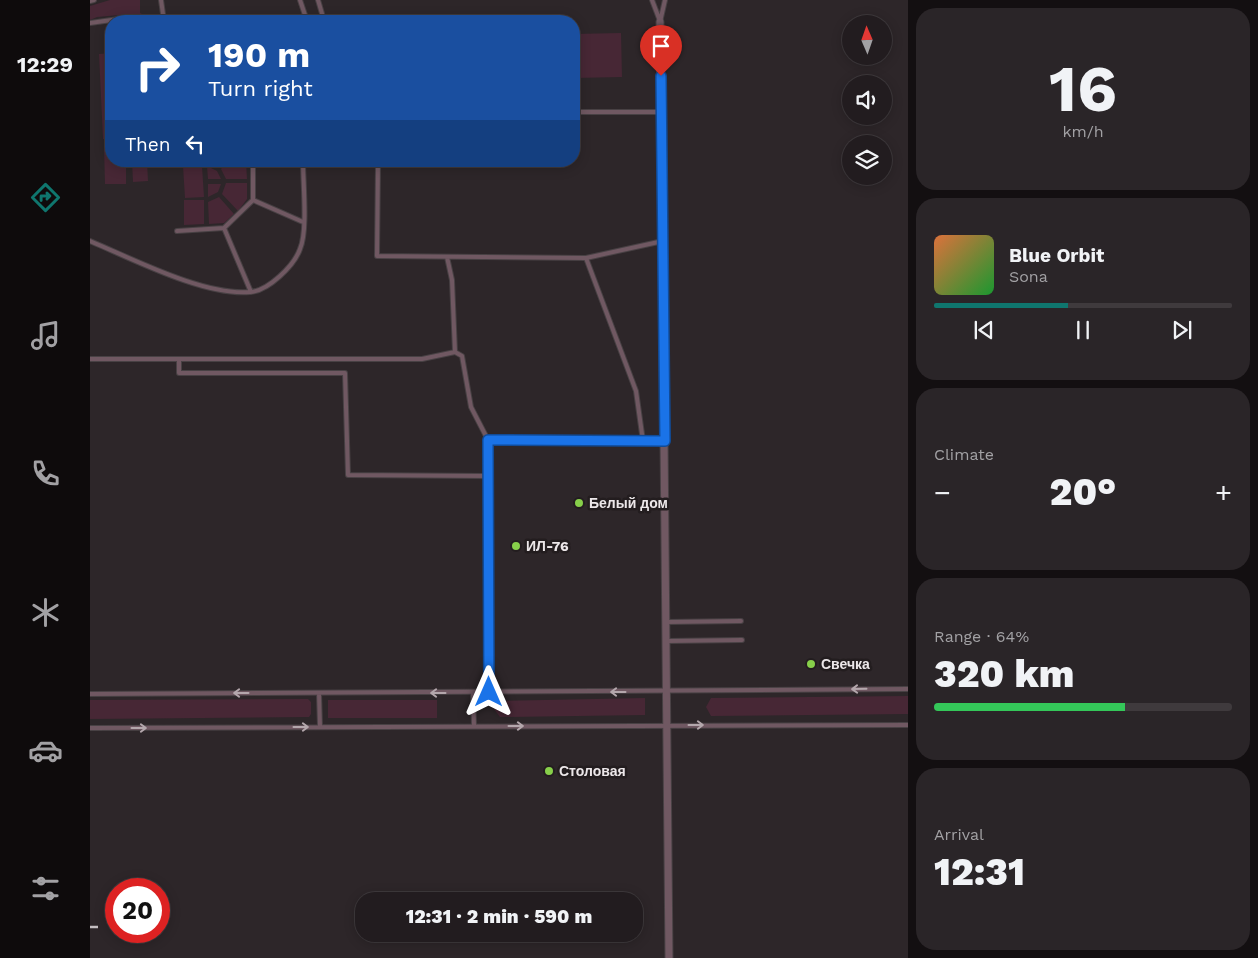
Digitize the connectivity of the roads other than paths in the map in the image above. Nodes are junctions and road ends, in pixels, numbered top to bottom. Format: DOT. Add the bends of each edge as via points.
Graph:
graph roads {
  1 [pos="94,0"];
  2 [pos="161,0"];
  3 [pos="300,0"];
  4 [pos="318,0"];
  5 [pos="652,0"];
  6 [pos="665,0"];
  7 [pos="90,1"];
  8 [pos="163,15"];
  9 [pos="306,15"];
  10 [pos="322,15"];
  11 [pos="105,20"];
  12 [pos="90,22"];
  13 [pos="660,22"];
  14 [pos="580,112"];
  15 [pos="662,112"];
  16 [pos="253,167"];
  17 [pos="303,167"];
  18 [pos="378,167"];
  19 [pos="253,200"];
  20 [pos="303,222"];
  21 [pos="224,228"];
  22 [pos="177,230"];
  23 [pos="90,241"];
  24 [pos="663,241"];
  25 [pos="447,257"];
  26 [pos="586,258"];
  27 [pos="251,292"];
  28 [pos="455,352"];
  29 [pos="90,359"];
  30 [pos="179,359"];
  31 [pos="488,440"];
  32 [pos="643,441"];
  33 [pos="665,441"];
  34 [pos="488,476"];
  35 [pos="741,621"];
  36 [pos="666,622"];
  37 [pos="742,640"];
  38 [pos="667,641"];
  39 [pos="908,688"];
  40 [pos="473,692"];
  41 [pos="489,692"];
  42 [pos="667,692"];
  43 [pos="319,693"];
  44 [pos="90,694"];
  45 [pos="667,725"];
  46 [pos="908,725"];
  47 [pos="474,726"];
  48 [pos="320,727"];
  49 [pos="90,728"];
  50 [pos="669,958"];
  1 -- 7 [label="lane"];
  2 -- 8 [label="lane"];
  3 -- 9 [label="lane"];
  4 -- 10 [label="lane"];
  5 -- 13 [label="lane"];
  6 -- 13 [label="lane"];
  11 -- 12 [label="lane"];
  13 -- 15 [label="street"];
  14 -- 15 [label="lane"];
  15 -- 24 [label="street"];
  16 -- 19 [label="lane"];
  17 -- 20 [label="lane"];
  18 -- 25 [label="lane" via="377,256"];
  19 -- 20 [label="lane"];
  19 -- 21 [label="lane"];
  20 -- 27 [label="lane" via="301,249 283,276"];
  21 -- 22 [label="lane"];
  21 -- 27 [label="lane"];
  23 -- 27 [label="lane" via="210,288"];
  24 -- 26 [label="lane"];
  24 -- 33 [label="street"];
  25 -- 26 [label="lane"];
  25 -- 28 [label="lane" via="452,280"];
  26 -- 32 [label="lane" via="636,391"];
  28 -- 30 [label="lane" via="422,359"];
  28 -- 31 [label="lane" via="464,359 471,407"];
  29 -- 30 [label="lane"];
  30 -- 34 [label="lane" via="179,373 346,373 348,475"];
  31 -- 32 [label="lane"];
  31 -- 34 [label="lane"];
  32 -- 33 [label="lane"];
  33 -- 36 [label="street"];
  34 -- 41 [label="lane"];
  35 -- 36 [label="lane"];
  36 -- 38 [label="street"];
  37 -- 38 [label="lane"];
  38 -- 42 [label="street"];
  39 -- 42 [label="lane, one-way"];
  40 -- 41 [label="lane"];
  40 -- 43 [label="lane, one-way"];
  40 -- 47 [label="lane"];
  42 -- 41 [label="lane, one-way"];
  42 -- 45 [label="street"];
  43 -- 44 [label="lane, one-way"];
  43 -- 48 [label="lane"];
  45 -- 46 [label="lane, one-way"];
  47 -- 45 [label="lane, one-way"];
  45 -- 50 [label="street"];
  47 -- 48 [label="lane"];
  49 -- 48 [label="lane, one-way"];
}
